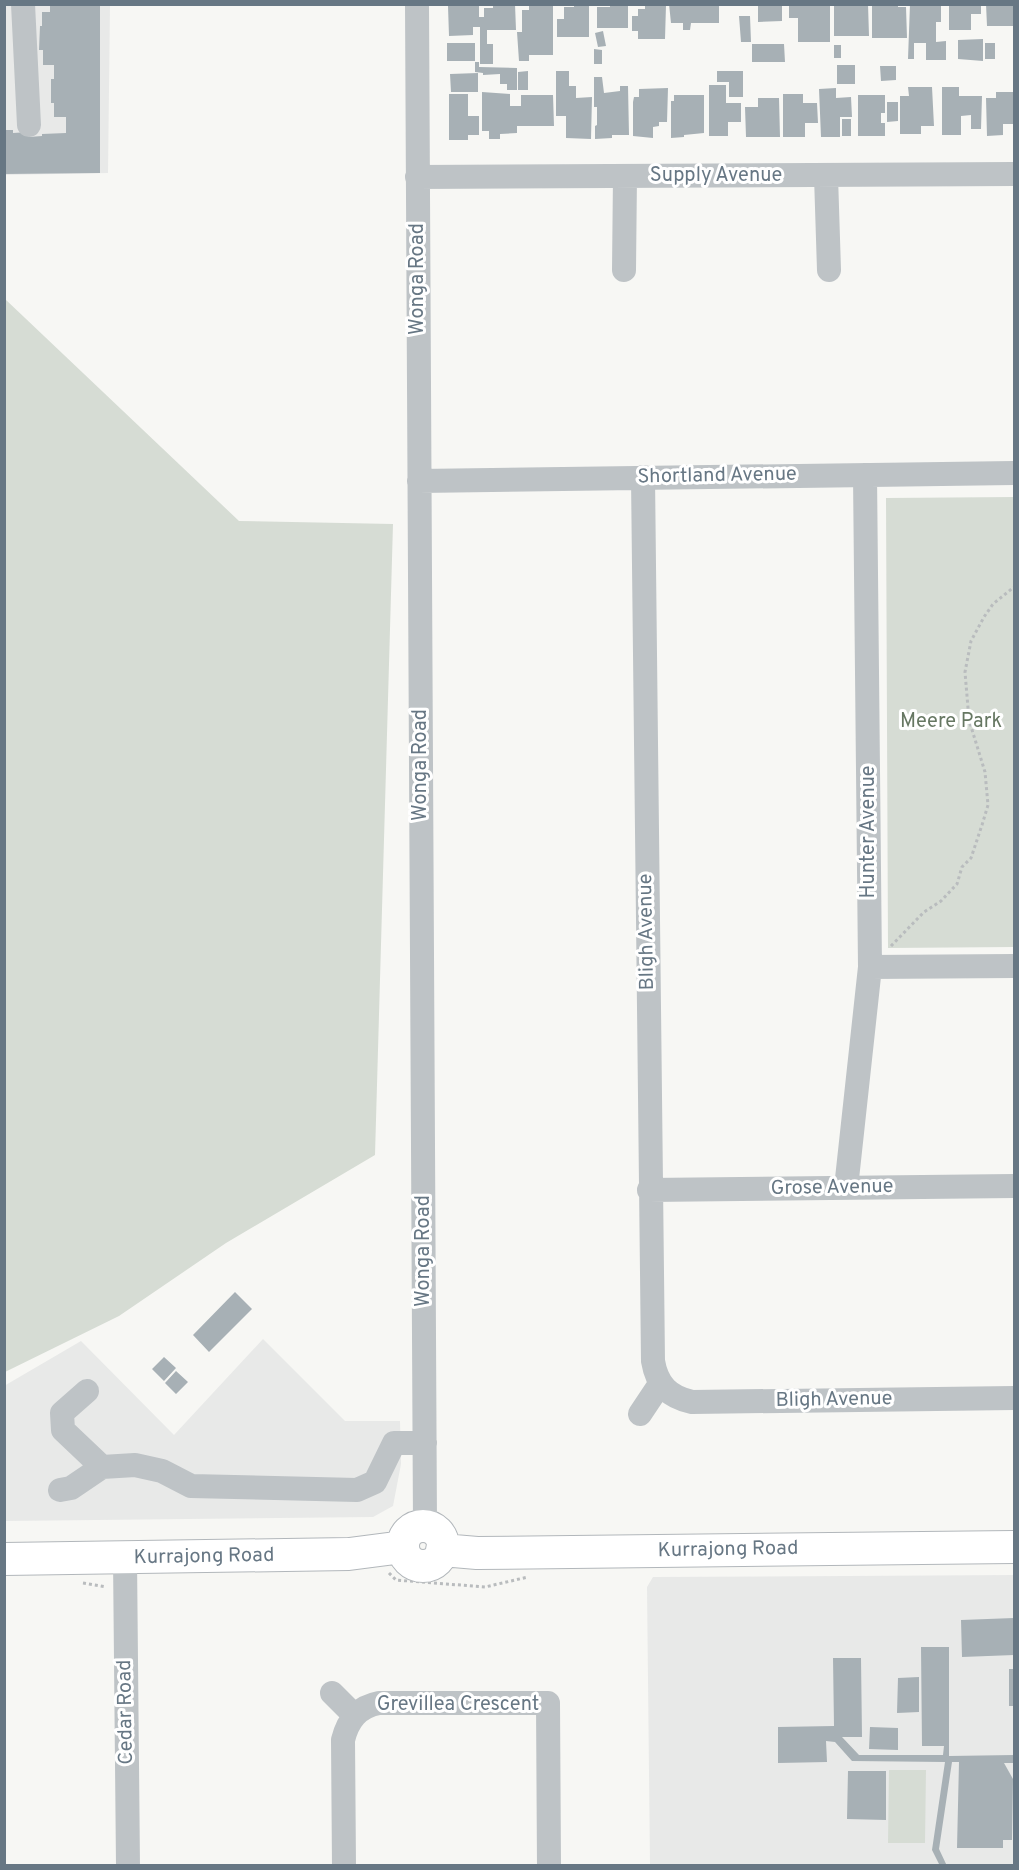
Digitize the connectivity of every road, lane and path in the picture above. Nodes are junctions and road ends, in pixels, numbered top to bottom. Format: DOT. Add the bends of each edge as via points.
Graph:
graph roads {
  1 [pos="23,4"];
  2 [pos="417,4"];
  3 [pos="28,125"];
  4 [pos="1014,174"];
  5 [pos="625,176"];
  6 [pos="826,176"];
  7 [pos="417,177"];
  8 [pos="624,270"];
  9 [pos="829,270"];
  10 [pos="1014,473"];
  11 [pos="865,474"];
  12 [pos="642,477"];
  13 [pos="419,481"];
  14 [pos="1014,587"];
  15 [pos="1014,966"];
  16 [pos="870,967"];
  17 [pos="1014,1186"];
  18 [pos="846,1188"];
  19 [pos="649,1190"];
  20 [pos="660,1384"];
  21 [pos="87,1391"];
  22 [pos="1014,1398"];
  23 [pos="640,1414"];
  24 [pos="425,1443"];
  25 [pos="102,1467"];
  26 [pos="60,1490"];
  27 [pos="434,1538"];
  28 [pos="1014,1547"];
  29 [pos="125,1558"];
  30 [pos="4,1559"];
  31 [pos="332,1693"];
  32 [pos="354,1715"];
  33 [pos="128,1866"];
  34 [pos="344,1866"];
  35 [pos="549,1866"];
  1 -- 3 [label="street"];
  2 -- 7 [label="street, Wonga Road"];
  4 -- 6 [label="street, Supply Avenue"];
  5 -- 6 [label="street, Supply Avenue"];
  5 -- 7 [label="street, Supply Avenue"];
  5 -- 8 [label="street"];
  6 -- 9 [label="street"];
  7 -- 13 [label="street, Wonga Road"];
  10 -- 11 [label="street, Shortland Avenue"];
  11 -- 12 [label="street, Shortland Avenue"];
  11 -- 16 [label="street, Hunter Avenue"];
  12 -- 13 [label="street, Shortland Avenue"];
  12 -- 19 [label="street, Bligh Avenue"];
  13 -- 24 [label="street, Wonga Road"];
  14 -- 16 [label="path" via="984,617 971,641 965,672 969,720 985,772 988,805 971,858 957,884"];
  15 -- 16 [label="street"];
  16 -- 18 [label="street, Hunter Avenue"];
  17 -- 18 [label="street, Grose Avenue"];
  18 -- 19 [label="street, Grose Avenue"];
  19 -- 20 [label="street, Bligh Avenue" via="653,1361"];
  20 -- 22 [label="street, Bligh Avenue" via="678,1399 692,1402"];
  20 -- 23 [label="street"];
  21 -- 25 [label="street" via="62,1413 63,1430"];
  24 -- 25 [label="street" via="394,1443 375,1482 357,1490 191,1486 152,1467"];
  24 -- 27 [label="street, Wonga Road"];
  25 -- 26 [label="street" via="71,1488"];
  27 -- 28 [label="main road, Kurrajong Road" via="477,1553"];
  27 -- 29 [label="main road, Kurrajong Road" via="438,1558 423,1566 411,1561 403,1547 349,1554"];
  29 -- 30 [label="main road, Kurrajong Road"];
  29 -- 33 [label="street, Cedar Road"];
  31 -- 32 [label="street, Grevillea Crescent"];
  32 -- 34 [label="street, Grevillea Crescent" via="343,1740"];
  32 -- 35 [label="street, Grevillea Crescent" via="379,1703 548,1703"];
}
